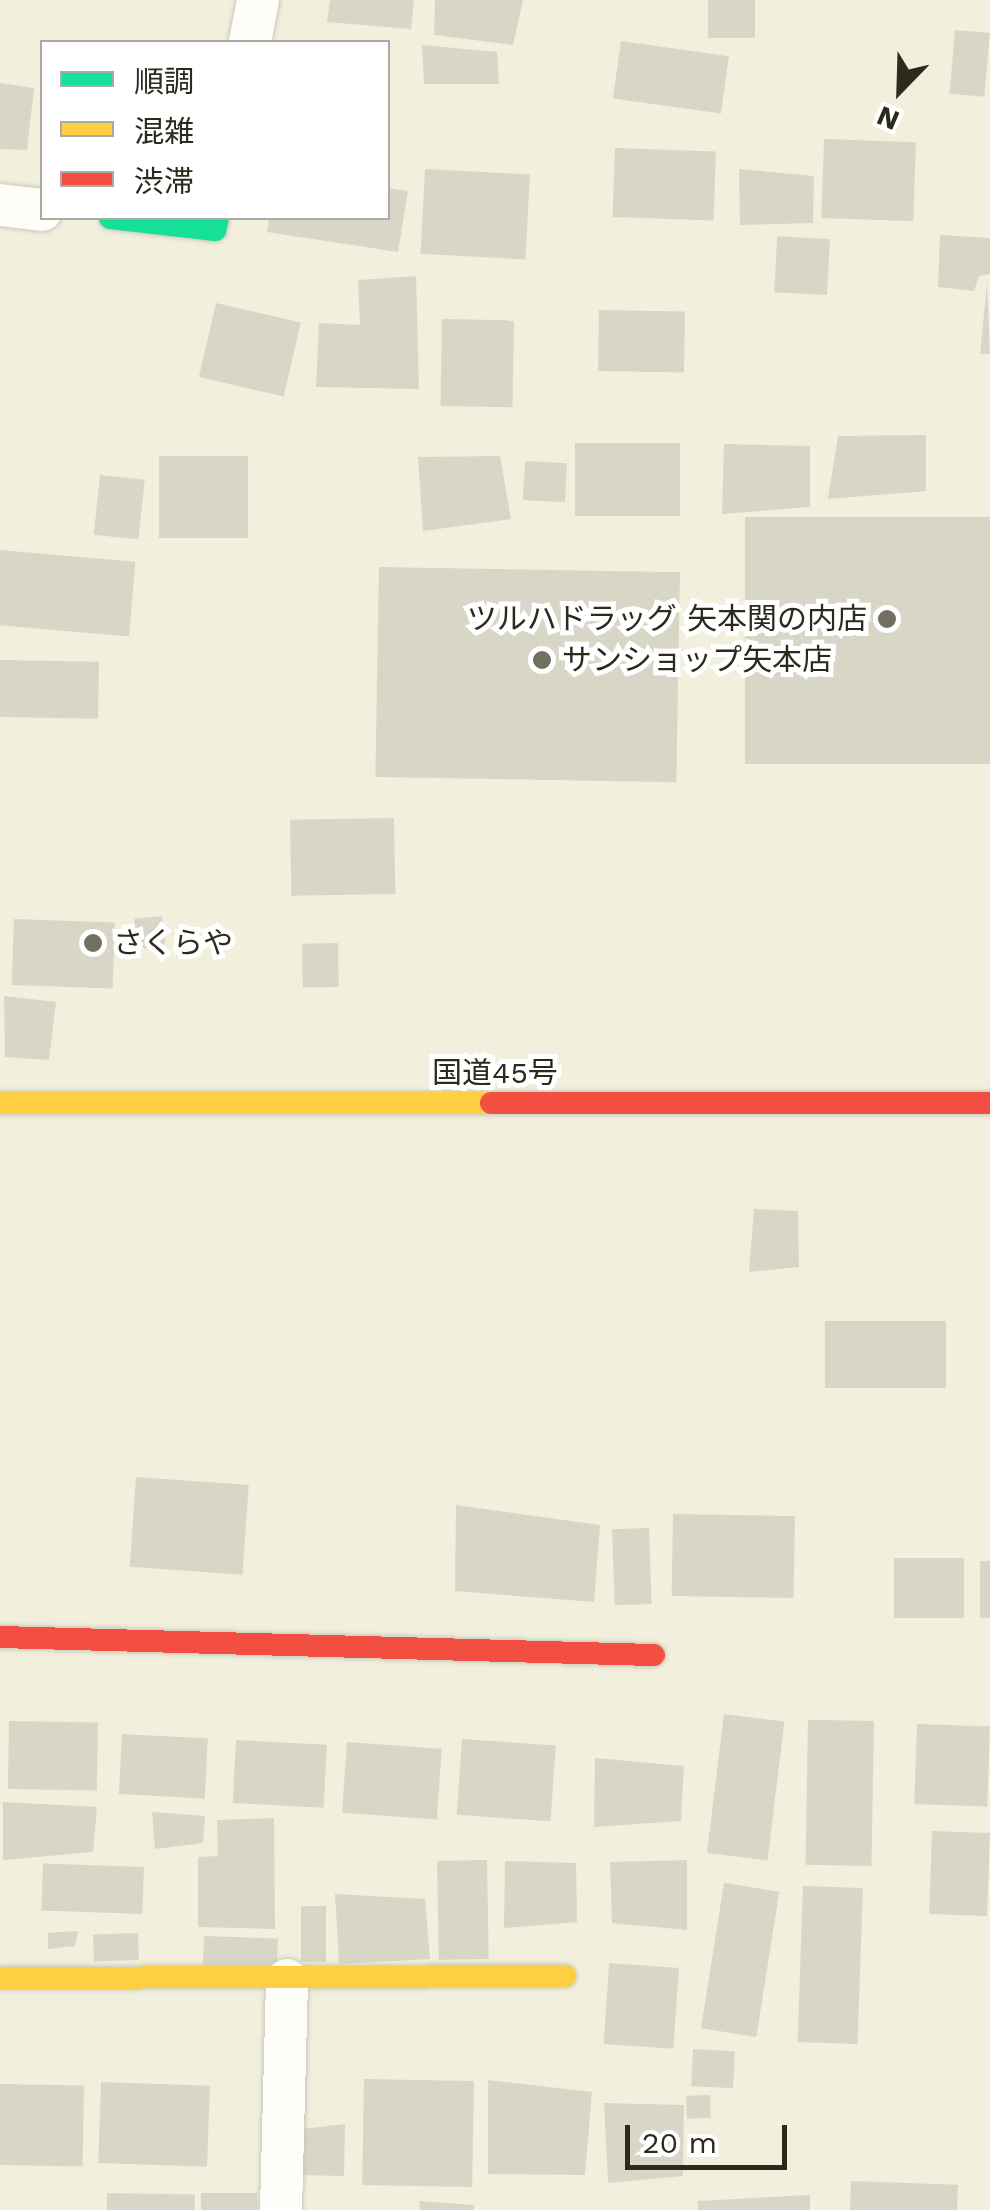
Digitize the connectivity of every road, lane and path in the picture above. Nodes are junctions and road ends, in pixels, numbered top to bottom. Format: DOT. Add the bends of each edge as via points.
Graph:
graph roads {
  1 [pos="258,0"];
  2 [pos="250,40"];
  3 [pos="0,205"];
  4 [pos="40,210"];
  5 [pos="128,220"];
  6 [pos="218,220"];
  7 [pos="0,1103"];
  8 [pos="990,1104"];
  9 [pos="0,1637"];
  10 [pos="654,1655"];
  11 [pos="566,1976"];
  12 [pos="0,1978"];
  13 [pos="287,1980"];
  14 [pos="281,2210"];
  1 -- 2 [label="street"];
  3 -- 4 [label="street"];
  5 -- 6 [label="main road" via="216,230"];
  7 -- 8 [label="main road, 国道45号"];
  9 -- 10 [label="main road"];
  11 -- 13 [label="main road"];
  12 -- 13 [label="main road"];
  13 -- 14 [label="street"];
}
